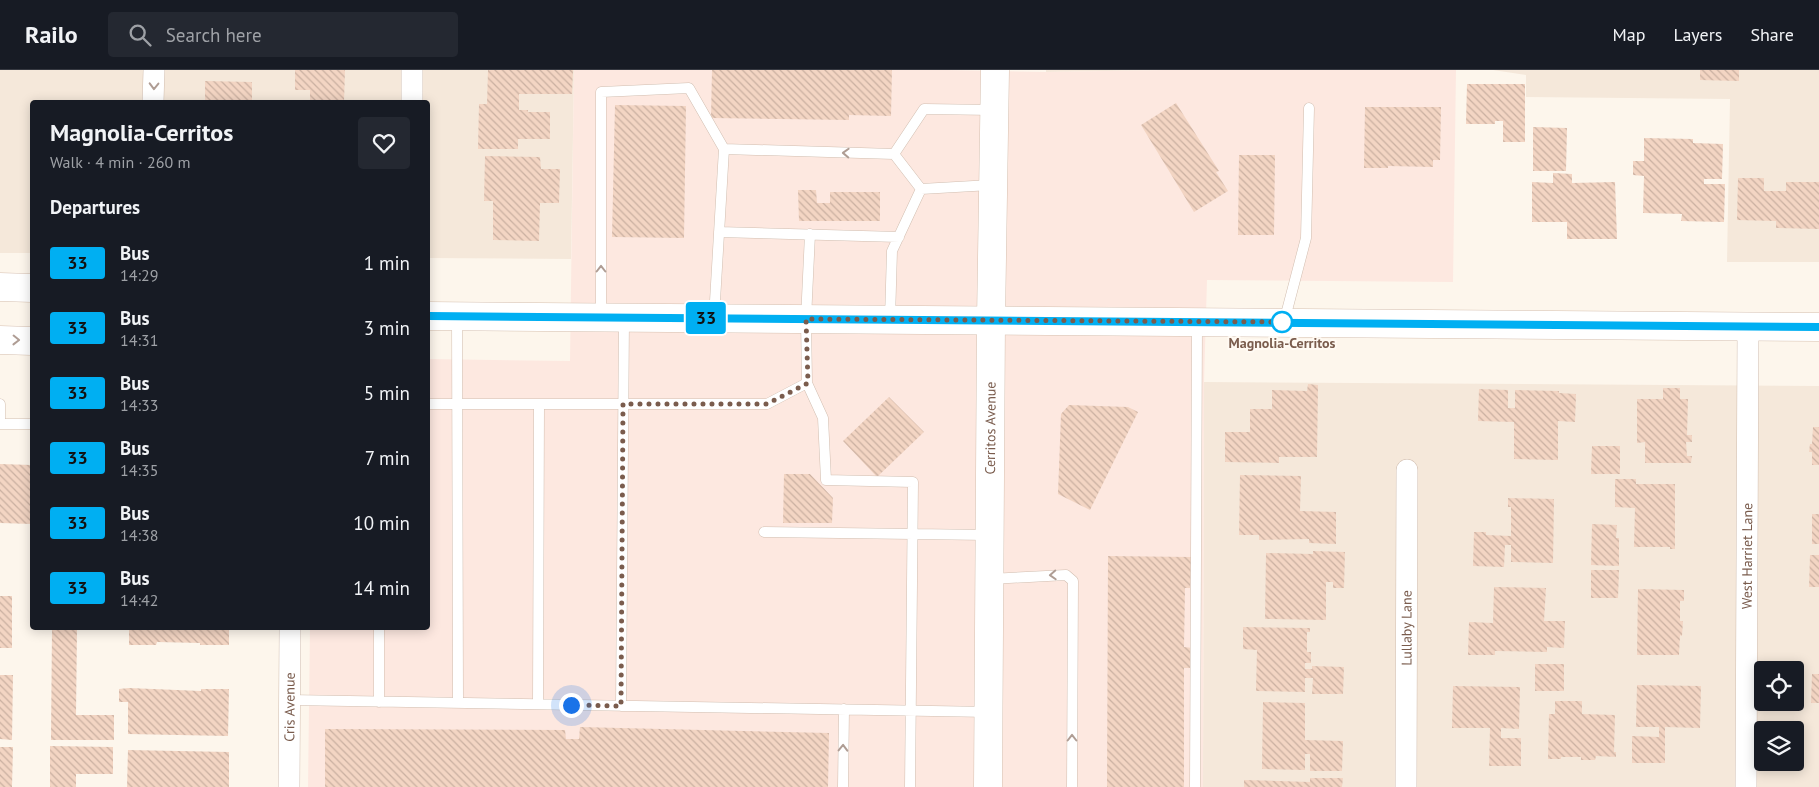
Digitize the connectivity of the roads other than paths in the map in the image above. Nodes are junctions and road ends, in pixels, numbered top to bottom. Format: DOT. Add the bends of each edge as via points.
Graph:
graph roads {
  1 [pos="154,70"];
  2 [pos="412,70"];
  3 [pos="994,70"];
  4 [pos="153,100"];
  5 [pos="412,100"];
  6 [pos="1309,108"];
  7 [pos="994,110"];
  8 [pos="724,149"];
  9 [pos="894,154"];
  10 [pos="992,185"];
  11 [pos="921,189"];
  12 [pos="719,232"];
  13 [pos="810,234"];
  14 [pos="898,237"];
  15 [pos="0,287"];
  16 [pos="30,288"];
  17 [pos="457,315"];
  18 [pos="430,316"];
  19 [pos="613,317"];
  20 [pos="714,318"];
  21 [pos="806,319"];
  22 [pos="890,319"];
  23 [pos="991,320"];
  24 [pos="1197,322"];
  25 [pos="1284,322"];
  26 [pos="1748,326"];
  27 [pos="1819,327"];
  28 [pos="0,340"];
  29 [pos="30,341"];
  30 [pos="808,383"];
  31 [pos="0,404"];
  32 [pos="430,404"];
  33 [pos="457,404"];
  34 [pos="539,404"];
  35 [pos="623,404"];
  36 [pos="0,424"];
  37 [pos="30,424"];
  38 [pos="1407,470"];
  39 [pos="764,532"];
  40 [pos="912,534"];
  41 [pos="989,535"];
  42 [pos="988,579"];
  43 [pos="290,630"];
  44 [pos="379,630"];
  45 [pos="290,700"];
  46 [pos="379,702"];
  47 [pos="458,703"];
  48 [pos="538,704"];
  49 [pos="621,706"];
  50 [pos="844,709"];
  51 [pos="911,710"];
  52 [pos="989,712"];
  53 [pos="290,787"];
  54 [pos="843,787"];
  55 [pos="910,787"];
  56 [pos="988,787"];
  57 [pos="1072,787"];
  58 [pos="1195,787"];
  59 [pos="1406,787"];
  60 [pos="1746,787"];
  1 -- 4 [label="street, one-way"];
  2 -- 5 [label="street"];
  3 -- 7 [label="main road, Cerritos Avenue"];
  6 -- 25 [label="lane" via="1306,238"];
  7 -- 9 [label="lane" via="924,109"];
  7 -- 10 [label="main road, Cerritos Avenue"];
  9 -- 8 [label="lane, one-way"];
  8 -- 12 [label="lane"];
  19 -- 8 [label="lane, one-way" via="601,92 689,88"];
  9 -- 11 [label="lane"];
  10 -- 11 [label="lane"];
  10 -- 23 [label="main road, Cerritos Avenue"];
  11 -- 14 [label="lane"];
  12 -- 13 [label="lane"];
  12 -- 20 [label="lane"];
  13 -- 14 [label="lane"];
  13 -- 21 [label="lane"];
  14 -- 22 [label="lane" via="892,251"];
  15 -- 16 [label="main road"];
  17 -- 18 [label="main road"];
  17 -- 19 [label="main road"];
  17 -- 33 [label="lane"];
  19 -- 20 [label="main road"];
  19 -- 35 [label="lane"];
  20 -- 21 [label="main road"];
  21 -- 22 [label="main road"];
  21 -- 30 [label="lane"];
  22 -- 23 [label="main road"];
  23 -- 24 [label="main road"];
  23 -- 41 [label="main road, Cerritos Avenue"];
  24 -- 25 [label="main road"];
  24 -- 58 [label="lane"];
  25 -- 26 [label="main road"];
  26 -- 27 [label="main road"];
  26 -- 60 [label="street, West Harriet Lane"];
  28 -- 29 [label="main road, one-way"];
  30 -- 35 [label="lane" via="767,404"];
  30 -- 40 [label="lane" via="823,418 826,480 913,482"];
  31 -- 36 [label="lane"];
  32 -- 33 [label="lane"];
  33 -- 34 [label="lane"];
  33 -- 47 [label="lane"];
  34 -- 35 [label="lane"];
  34 -- 48 [label="lane"];
  35 -- 49 [label="lane"];
  36 -- 37 [label="lane"];
  38 -- 59 [label="street, Lullaby Lane"];
  39 -- 40 [label="lane"];
  40 -- 41 [label="lane"];
  40 -- 51 [label="lane"];
  41 -- 42 [label="main road, Cerritos Avenue"];
  42 -- 52 [label="main road, Cerritos Avenue"];
  57 -- 42 [label="lane, one-way" via="1073,581 1066,575"];
  43 -- 45 [label="street, Cris Avenue"];
  44 -- 46 [label="lane"];
  45 -- 46 [label="lane"];
  45 -- 53 [label="street, Cris Avenue"];
  46 -- 47 [label="lane"];
  47 -- 48 [label="lane"];
  48 -- 49 [label="lane"];
  49 -- 50 [label="lane"];
  50 -- 51 [label="lane"];
  54 -- 50 [label="lane, one-way"];
  51 -- 52 [label="lane"];
  51 -- 55 [label="lane"];
  52 -- 56 [label="main road, Cerritos Avenue"];
}
